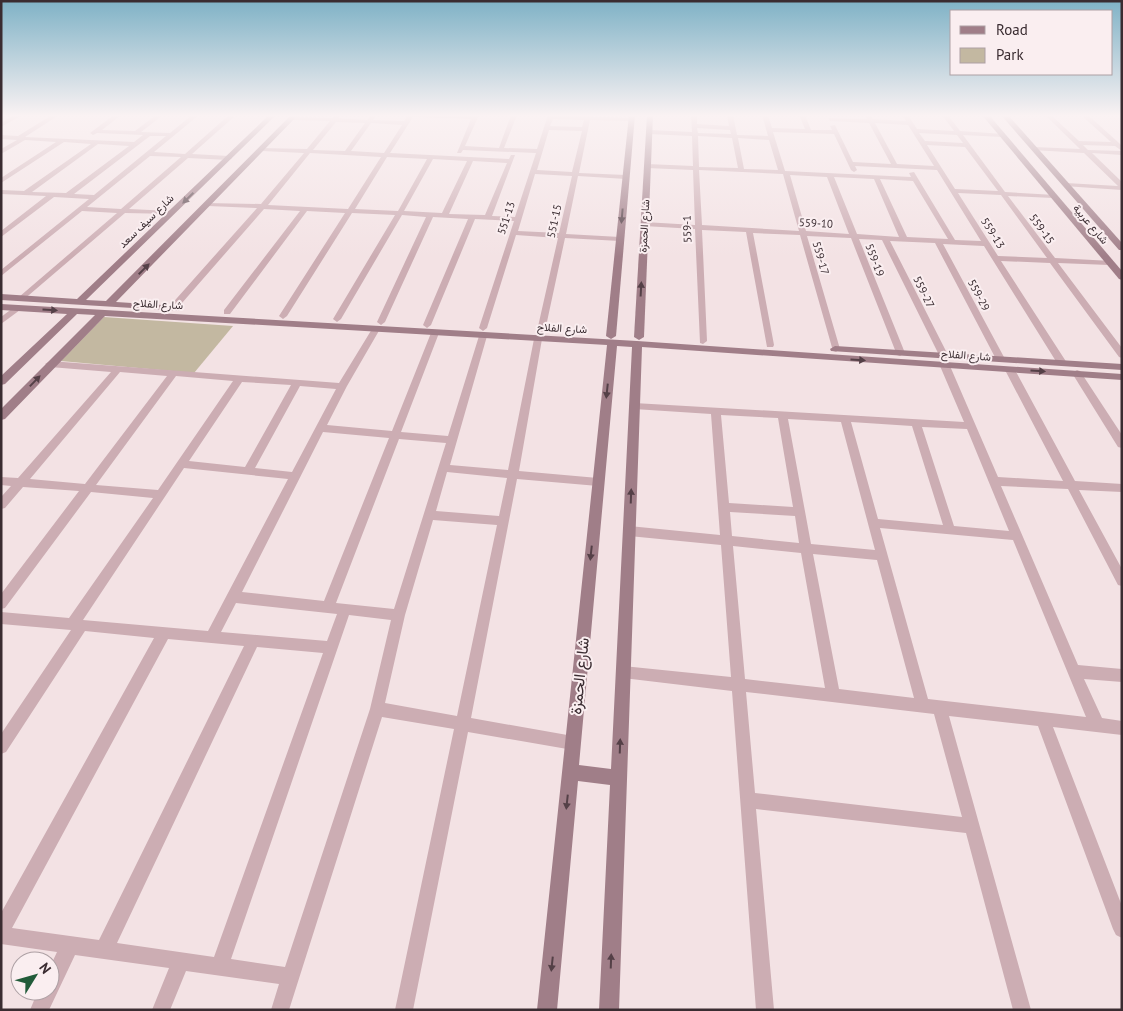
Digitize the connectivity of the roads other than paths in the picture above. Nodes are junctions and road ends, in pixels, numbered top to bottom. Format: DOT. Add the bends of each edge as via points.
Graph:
graph roads {
  1 [pos="29,162"];
  2 [pos="69,162"];
  3 [pos="111,162"];
  4 [pos="139,162"];
  5 [pos="179,162"];
  6 [pos="229,162"];
  7 [pos="240,162"];
  8 [pos="299,162"];
  9 [pos="382,162"];
  10 [pos="428,162"];
  11 [pos="470,162"];
  12 [pos="510,162"];
  13 [pos="536,162"];
  14 [pos="578,162"];
  15 [pos="627,162"];
  16 [pos="647,162"];
  17 [pos="696,162"];
  18 [pos="739,162"];
  19 [pos="781,162"];
  20 [pos="893,162"];
  21 [pos="935,162"];
  22 [pos="980,162"];
  23 [pos="1025,162"];
  24 [pos="1046,162"];
  25 [pos="1097,162"];
  26 [pos="851,164"];
  27 [pos="647,166"];
  28 [pos="895,166"];
  29 [pos="909,167"];
  30 [pos="696,168"];
  31 [pos="939,168"];
  32 [pos="230,169"];
  33 [pos="741,170"];
  34 [pos="533,172"];
  35 [pos="784,172"];
  36 [pos="576,174"];
  37 [pos="830,175"];
  38 [pos="856,176"];
  39 [pos="626,177"];
  40 [pos="876,177"];
  41 [pos="916,179"];
  42 [pos="1,181"];
  43 [pos="1066,185"];
  44 [pos="1122,187"];
  45 [pos="636,188"];
  46 [pos="953,191"];
  47 [pos="1,192"];
  48 [pos="11,193"];
  49 [pos="26,194"];
  50 [pos="1003,194"];
  51 [pos="52,195"];
  52 [pos="67,196"];
  53 [pos="1053,196"];
  54 [pos="96,197"];
  55 [pos="1,199"];
  56 [pos="208,204"];
  57 [pos="263,206"];
  58 [pos="306,208"];
  59 [pos="81,209"];
  60 [pos="1064,209"];
  61 [pos="1088,210"];
  62 [pos="351,211"];
  63 [pos="122,212"];
  64 [pos="171,213"];
  65 [pos="400,213"];
  66 [pos="430,214"];
  67 [pos="445,215"];
  68 [pos="472,217"];
  69 [pos="488,217"];
  70 [pos="518,219"];
  71 [pos="644,224"];
  72 [pos="698,227"];
  73 [pos="749,230"];
  74 [pos="514,232"];
  75 [pos="803,233"];
  76 [pos="1,235"];
  77 [pos="562,235"];
  78 [pos="854,236"];
  79 [pos="885,238"];
  80 [pos="620,239"];
  81 [pos="904,239"];
  82 [pos="938,241"];
  83 [pos="953,242"];
  84 [pos="987,244"];
  85 [pos="1122,248"];
  86 [pos="996,258"];
  87 [pos="1052,260"];
  88 [pos="1109,263"];
  89 [pos="1,274"];
  90 [pos="1122,277"];
  91 [pos="1,297"];
  92 [pos="22,299"];
  93 [pos="109,304"];
  94 [pos="1,307"];
  95 [pos="76,307"];
  96 [pos="17,308"];
  97 [pos="172,309"];
  98 [pos="227,312"];
  99 [pos="103,313"];
  100 [pos="283,316"];
  101 [pos="336,319"];
  102 [pos="1,321"];
  103 [pos="427,324"];
  104 [pos="378,326"];
  105 [pos="483,332"];
  106 [pos="435,333"];
  107 [pos="540,335"];
  108 [pos="612,339"];
  109 [pos="638,341"];
  110 [pos="703,341"];
  111 [pos="770,345"];
  112 [pos="836,349"];
  113 [pos="900,353"];
  114 [pos="1122,355"];
  115 [pos="1000,359"];
  116 [pos="944,360"];
  117 [pos="1062,363"];
  118 [pos="50,364"];
  119 [pos="1122,367"];
  120 [pos="118,369"];
  121 [pos="1010,370"];
  122 [pos="1077,373"];
  123 [pos="173,374"];
  124 [pos="1122,377"];
  125 [pos="238,379"];
  126 [pos="1,382"];
  127 [pos="297,383"];
  128 [pos="342,386"];
  129 [pos="634,406"];
  130 [pos="716,411"];
  131 [pos="782,415"];
  132 [pos="1,416"];
  133 [pos="845,419"];
  134 [pos="916,423"];
  135 [pos="970,426"];
  136 [pos="320,428"];
  137 [pos="394,435"];
  138 [pos="452,440"];
  139 [pos="1122,444"];
  140 [pos="181,464"];
  141 [pos="444,468"];
  142 [pos="248,471"];
  143 [pos="513,474"];
  144 [pos="296,476"];
  145 [pos="1,481"];
  146 [pos="994,481"];
  147 [pos="21,482"];
  148 [pos="598,482"];
  149 [pos="1071,485"];
  150 [pos="88,488"];
  151 [pos="1122,488"];
  152 [pos="161,494"];
  153 [pos="1,505"];
  154 [pos="724,507"];
  155 [pos="799,512"];
  156 [pos="430,515"];
  157 [pos="504,521"];
  158 [pos="874,523"];
  159 [pos="950,530"];
  160 [pos="629,531"];
  161 [pos="1017,536"];
  162 [pos="726,540"];
  163 [pos="806,548"];
  164 [pos="883,556"];
  165 [pos="1122,581"];
  166 [pos="232,597"];
  167 [pos="1,604"];
  168 [pos="328,606"];
  169 [pos="345,609"];
  170 [pos="399,615"];
  171 [pos="1,618"];
  172 [pos="77,625"];
  173 [pos="164,633"];
  174 [pos="212,637"];
  175 [pos="253,641"];
  176 [pos="331,648"];
  177 [pos="1074,671"];
  178 [pos="623,672"];
  179 [pos="1122,676"];
  180 [pos="738,685"];
  181 [pos="833,695"];
  182 [pos="923,706"];
  183 [pos="940,708"];
  184 [pos="377,709"];
  185 [pos="1043,719"];
  186 [pos="463,723"];
  187 [pos="1097,725"];
  188 [pos="1122,728"];
  189 [pos="573,743"];
  190 [pos="1,747"];
  191 [pos="570,772"];
  192 [pos="619,778"];
  193 [pos="748,800"];
  194 [pos="972,826"];
  195 [pos="1122,929"];
  196 [pos="1,931"];
  197 [pos="1,935"];
  198 [pos="70,945"];
  199 [pos="104,950"];
  200 [pos="181,961"];
  201 [pos="60,966"];
  202 [pos="219,966"];
  203 [pos="290,977"];
  204 [pos="161,1010"];
  205 [pos="280,1010"];
  206 [pos="404,1010"];
  207 [pos="547,1010"];
  208 [pos="609,1010"];
  209 [pos="765,1010"];
  210 [pos="1022,1010"];
  1 -- 42 [label="street"];
  2 -- 49 [label="street"];
  3 -- 52 [label="street"];
  4 -- 54 [label="street"];
  5 -- 63 [label="street"];
  6 -- 32 [label="street, شارع سيف سعد"];
  7 -- 32 [label="street, شارع سيف سعد"];
  8 -- 57 [label="street"];
  9 -- 62 [label="street"];
  10 -- 65 [label="street"];
  11 -- 67 [label="street"];
  12 -- 69 [label="street"];
  13 -- 34 [label="street, 551-13"];
  14 -- 36 [label="street, 551-15"];
  15 -- 39 [label="street, شارع الحمزة"];
  16 -- 27 [label="street, شارع الحمزة"];
  17 -- 30 [label="street, 559-1"];
  18 -- 33 [label="street"];
  19 -- 35 [label="street, 559-17"];
  20 -- 28 [label="street"];
  21 -- 31 [label="street, 559-13"];
  22 -- 50 [label="street, 559-15"];
  23 -- 53 [label="street, شارع عربية"];
  24 -- 43 [label="street, شارع عربية"];
  25 -- 44 [label="street"];
  26 -- 28 [label="street"];
  26 -- 38 [label="street"];
  27 -- 30 [label="street"];
  27 -- 45 [label="street, شارع الحمزة"];
  28 -- 29 [label="street"];
  29 -- 31 [label="street"];
  29 -- 41 [label="street"];
  30 -- 33 [label="street"];
  30 -- 72 [label="street, 559-1"];
  31 -- 46 [label="street, 559-13"];
  32 -- 56 [label="street, شارع سيف سعد"];
  32 -- 64 [label="street, شارع سيف سعد, one-way"];
  33 -- 35 [label="street"];
  34 -- 36 [label="street"];
  34 -- 70 [label="street, 551-13"];
  35 -- 37 [label="street"];
  35 -- 75 [label="street, 559-17"];
  36 -- 39 [label="street"];
  36 -- 77 [label="street, 551-15"];
  37 -- 38 [label="street"];
  37 -- 78 [label="street, 559-19"];
  38 -- 40 [label="street"];
  39 -- 45 [label="street, شارع الحمزة"];
  40 -- 41 [label="street"];
  40 -- 81 [label="street"];
  41 -- 83 [label="street"];
  43 -- 44 [label="street"];
  43 -- 61 [label="street, شارع عربية"];
  45 -- 71 [label="street, شارع الحمزة"];
  45 -- 80 [label="street, شارع الحمزة, one-way"];
  46 -- 50 [label="street"];
  46 -- 84 [label="street, 559-13"];
  47 -- 48 [label="street"];
  48 -- 49 [label="street"];
  48 -- 55 [label="street"];
  49 -- 51 [label="street"];
  50 -- 53 [label="street"];
  50 -- 87 [label="street, 559-15"];
  51 -- 52 [label="street"];
  51 -- 76 [label="street"];
  52 -- 54 [label="street"];
  53 -- 60 [label="street, شارع عربية"];
  54 -- 59 [label="street"];
  56 -- 57 [label="street"];
  93 -- 56 [label="street, شارع سيف سعد, one-way"];
  57 -- 58 [label="street"];
  57 -- 97 [label="street"];
  58 -- 62 [label="street"];
  58 -- 98 [label="street"];
  59 -- 63 [label="street"];
  59 -- 89 [label="street"];
  60 -- 61 [label="street"];
  60 -- 88 [label="street, شارع عربية"];
  61 -- 85 [label="street, شارع عربية"];
  62 -- 65 [label="street"];
  62 -- 100 [label="street"];
  63 -- 64 [label="street"];
  63 -- 92 [label="street"];
  64 -- 95 [label="street, شارع سيف سعد"];
  65 -- 66 [label="street"];
  65 -- 101 [label="street"];
  66 -- 67 [label="street"];
  66 -- 104 [label="street"];
  67 -- 68 [label="street"];
  68 -- 69 [label="street"];
  68 -- 103 [label="street"];
  69 -- 70 [label="street"];
  70 -- 74 [label="street, 551-13"];
  71 -- 72 [label="street, 559-10"];
  109 -- 71 [label="street, شارع الحمزة, one-way"];
  72 -- 73 [label="street, 559-10"];
  72 -- 110 [label="street, 559-1"];
  73 -- 75 [label="street, 559-10"];
  73 -- 111 [label="street"];
  74 -- 77 [label="street"];
  74 -- 105 [label="street, 551-13"];
  75 -- 78 [label="street, 559-10"];
  75 -- 112 [label="street, 559-17"];
  77 -- 80 [label="street"];
  77 -- 107 [label="street, 551-15"];
  78 -- 79 [label="street, 559-10"];
  78 -- 113 [label="street, 559-19"];
  79 -- 81 [label="street, 559-10"];
  79 -- 116 [label="street, 559-27"];
  80 -- 108 [label="street, شارع الحمزة"];
  81 -- 82 [label="street, 559-10"];
  82 -- 83 [label="street, 559-10"];
  82 -- 115 [label="street, 559-29"];
  83 -- 84 [label="street, 559-10"];
  84 -- 86 [label="street, 559-13"];
  86 -- 87 [label="street"];
  86 -- 117 [label="street, 559-13"];
  87 -- 88 [label="street"];
  87 -- 114 [label="street, 559-15"];
  88 -- 90 [label="street, شارع عربية"];
  91 -- 92 [label="street, شارع الفلاح"];
  92 -- 95 [label="street, شارع الفلاح"];
  93 -- 95 [label="street, شارع الفلاح"];
  93 -- 97 [label="street, شارع الفلاح"];
  94 -- 96 [label="street, شارع الفلاح"];
  96 -- 95 [label="street, شارع الفلاح, one-way"];
  95 -- 99 [label="street, شارع الفلاح"];
  95 -- 126 [label="street, شارع سيف سعد"];
  96 -- 102 [label="street"];
  97 -- 98 [label="street, شارع الفلاح"];
  98 -- 100 [label="street, شارع الفلاح"];
  99 -- 104 [label="street, شارع الفلاح"];
  99 -- 118 [label="street"];
  100 -- 101 [label="street, شارع الفلاح"];
  101 -- 104 [label="street, شارع الفلاح"];
  103 -- 104 [label="street, شارع الفلاح"];
  103 -- 105 [label="street, شارع الفلاح"];
  104 -- 106 [label="street, شارع الفلاح"];
  104 -- 128 [label="street"];
  105 -- 106 [label="street, شارع الفلاح"];
  105 -- 107 [label="street, شارع الفلاح"];
  105 -- 138 [label="street, 551-13"];
  106 -- 137 [label="street"];
  107 -- 108 [label="street, شارع الفلاح"];
  107 -- 143 [label="street, 551-15"];
  108 -- 109 [label="street, شارع الفلاح"];
  108 -- 148 [label="street, شارع الحمزة, one-way"];
  109 -- 110 [label="street, شارع الفلاح"];
  109 -- 116 [label="street, شارع الفلاح, one-way"];
  109 -- 129 [label="street, شارع الحمزة"];
  110 -- 111 [label="street, شارع الفلاح"];
  111 -- 112 [label="street, شارع الفلاح"];
  112 -- 113 [label="street, شارع الفلاح"];
  113 -- 116 [label="street, شارع الفلاح"];
  115 -- 116 [label="street, شارع الفلاح"];
  115 -- 117 [label="street, شارع الفلاح"];
  116 -- 121 [label="street, شارع الفلاح"];
  116 -- 135 [label="street, 559-27"];
  117 -- 119 [label="street, شارع الفلاح"];
  118 -- 120 [label="street"];
  132 -- 118 [label="street, one-way"];
  120 -- 123 [label="street"];
  120 -- 147 [label="street"];
  121 -- 122 [label="street, شارع الفلاح, one-way"];
  121 -- 149 [label="street"];
  122 -- 124 [label="street, شارع الفلاح"];
  122 -- 139 [label="street"];
  123 -- 125 [label="street"];
  123 -- 150 [label="street"];
  125 -- 127 [label="street"];
  125 -- 140 [label="street"];
  127 -- 128 [label="street"];
  127 -- 142 [label="street"];
  128 -- 136 [label="street"];
  129 -- 130 [label="street"];
  160 -- 129 [label="street, شارع الحمزة, one-way"];
  130 -- 131 [label="street"];
  130 -- 154 [label="street"];
  131 -- 133 [label="street"];
  131 -- 155 [label="street"];
  133 -- 134 [label="street"];
  133 -- 158 [label="street"];
  134 -- 135 [label="street"];
  134 -- 159 [label="street"];
  135 -- 146 [label="street, 559-27"];
  136 -- 137 [label="street"];
  136 -- 144 [label="street"];
  137 -- 138 [label="street"];
  137 -- 168 [label="street"];
  138 -- 141 [label="street, 551-13"];
  140 -- 142 [label="street"];
  140 -- 152 [label="street"];
  141 -- 143 [label="street"];
  141 -- 156 [label="street, 551-13"];
  142 -- 144 [label="street"];
  143 -- 148 [label="street"];
  143 -- 157 [label="street, 551-15"];
  144 -- 166 [label="street"];
  145 -- 147 [label="street"];
  146 -- 149 [label="street"];
  146 -- 161 [label="street, 559-27"];
  147 -- 150 [label="street"];
  147 -- 153 [label="street"];
  148 -- 189 [label="street, شارع الحمزة, one-way"];
  149 -- 151 [label="street"];
  149 -- 165 [label="street"];
  150 -- 152 [label="street"];
  150 -- 167 [label="street"];
  152 -- 172 [label="street"];
  154 -- 155 [label="street"];
  154 -- 162 [label="street"];
  155 -- 163 [label="street"];
  156 -- 157 [label="street"];
  156 -- 170 [label="street, 551-13"];
  157 -- 186 [label="street, 551-15"];
  158 -- 159 [label="street"];
  158 -- 164 [label="street"];
  159 -- 161 [label="street"];
  160 -- 162 [label="street"];
  160 -- 178 [label="street, شارع الحمزة"];
  161 -- 177 [label="street, 559-27"];
  162 -- 163 [label="street"];
  162 -- 180 [label="street"];
  163 -- 164 [label="street"];
  163 -- 181 [label="street"];
  164 -- 182 [label="street"];
  166 -- 168 [label="street"];
  166 -- 174 [label="street"];
  168 -- 169 [label="street"];
  169 -- 170 [label="street"];
  169 -- 176 [label="street"];
  170 -- 184 [label="street, 551-13"];
  171 -- 172 [label="street"];
  172 -- 173 [label="street"];
  172 -- 190 [label="street"];
  173 -- 174 [label="street"];
  173 -- 196 [label="street"];
  174 -- 175 [label="street"];
  175 -- 176 [label="street"];
  175 -- 199 [label="street"];
  176 -- 202 [label="street"];
  177 -- 179 [label="street"];
  177 -- 187 [label="street, 559-27"];
  178 -- 180 [label="street"];
  192 -- 178 [label="street, شارع الحمزة, one-way"];
  180 -- 181 [label="street"];
  180 -- 193 [label="street"];
  181 -- 182 [label="street"];
  182 -- 183 [label="street"];
  183 -- 185 [label="street"];
  183 -- 194 [label="street"];
  184 -- 186 [label="street"];
  184 -- 203 [label="street, 551-13"];
  185 -- 187 [label="street"];
  185 -- 195 [label="street"];
  186 -- 189 [label="street"];
  186 -- 206 [label="street, 551-15"];
  187 -- 188 [label="street"];
  189 -- 191 [label="street, شارع الحمزة"];
  191 -- 192 [label="street"];
  191 -- 207 [label="street, شارع الحمزة, one-way"];
  208 -- 192 [label="street, شارع الحمزة, one-way"];
  193 -- 194 [label="street"];
  193 -- 209 [label="street"];
  194 -- 210 [label="street"];
  197 -- 198 [label="street"];
  198 -- 199 [label="street"];
  198 -- 201 [label="street"];
  199 -- 200 [label="street"];
  200 -- 202 [label="street"];
  200 -- 204 [label="street"];
  202 -- 203 [label="street"];
  203 -- 205 [label="street, 551-13"];
}
